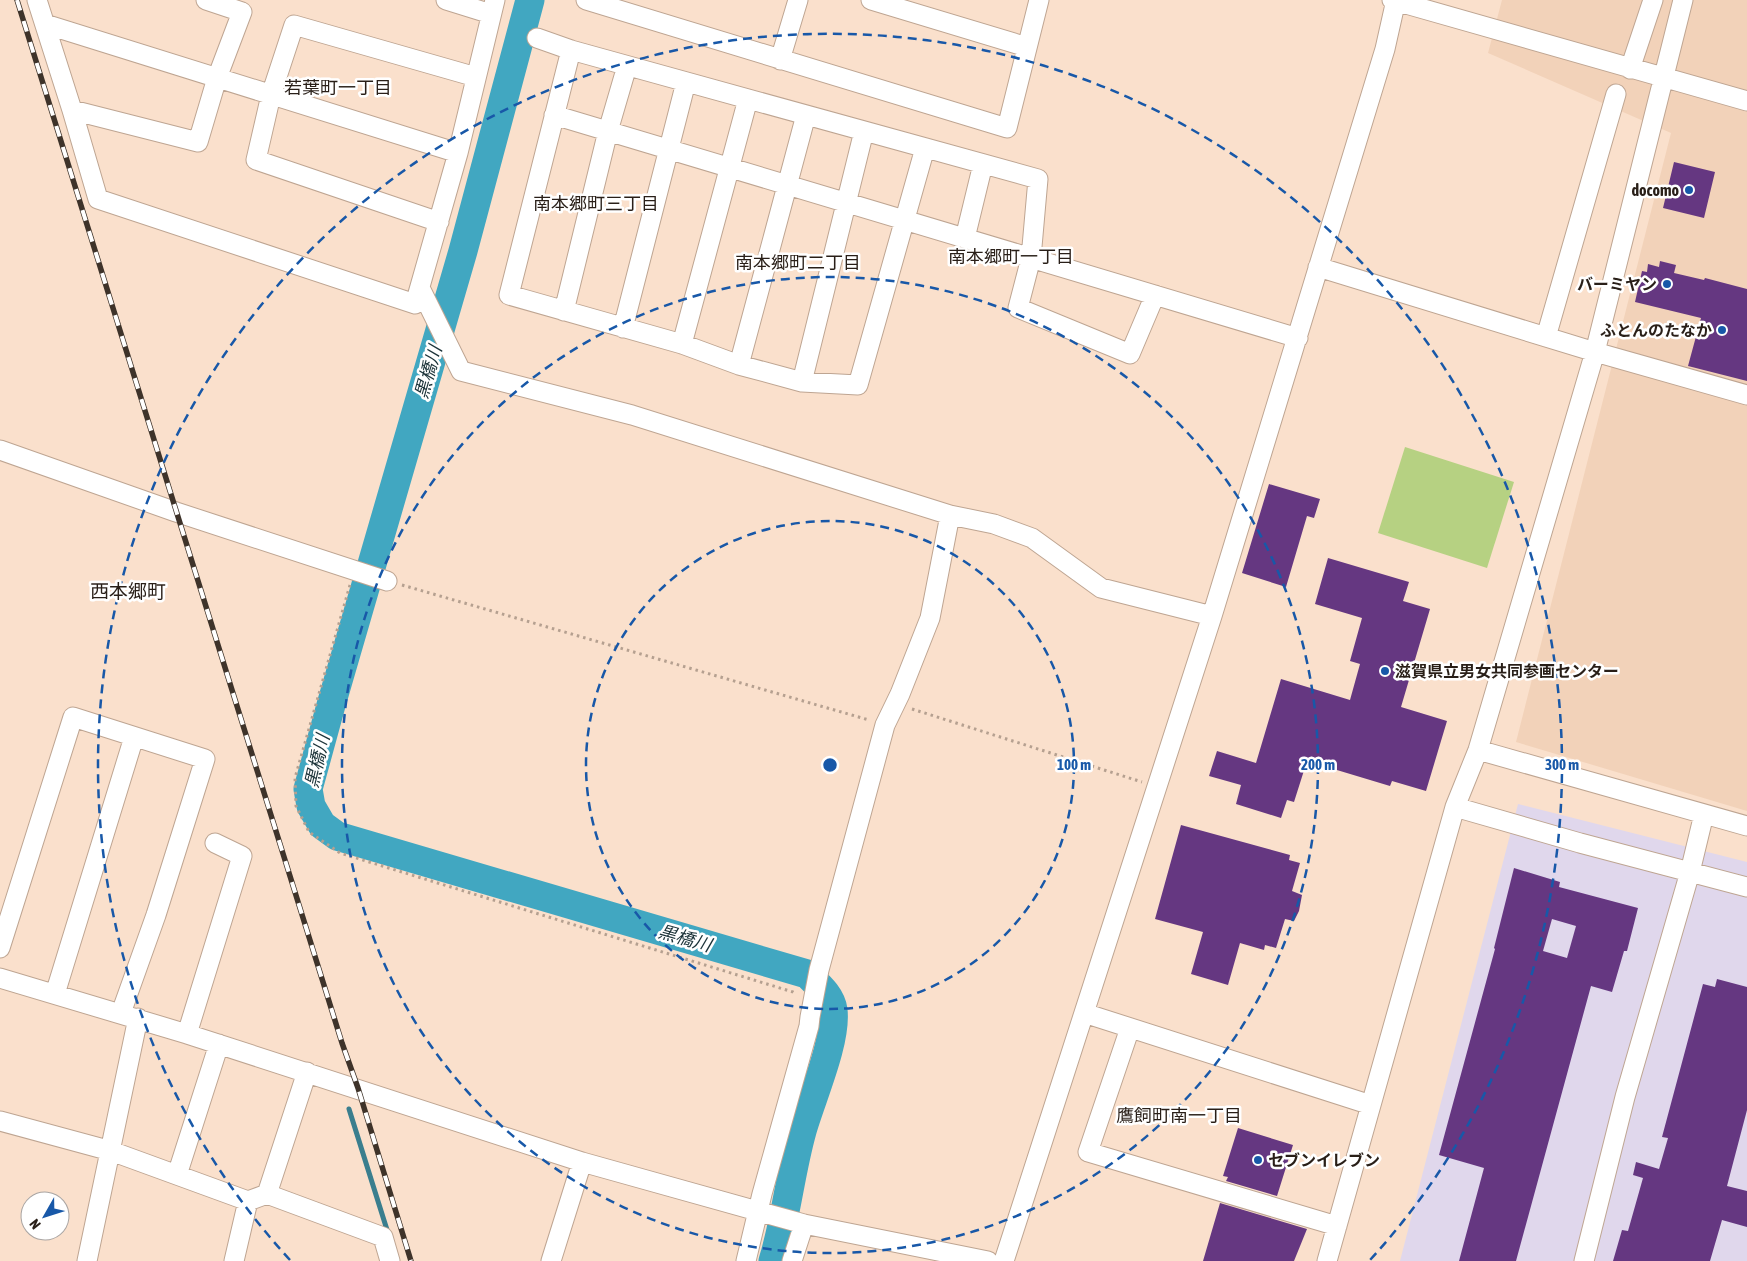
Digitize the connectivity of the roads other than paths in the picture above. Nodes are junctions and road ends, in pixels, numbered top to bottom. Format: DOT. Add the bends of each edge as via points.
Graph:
graph roads {
  1 [pos="38,0"];
  2 [pos="206,0"];
  3 [pos="446,0"];
  4 [pos="586,0"];
  5 [pos="798,0"];
  6 [pos="871,0"];
  7 [pos="1039,0"];
  8 [pos="1394,0"];
  9 [pos="1653,0"];
  10 [pos="1683,0"];
  11 [pos="493,7"];
  12 [pos="44,24"];
  13 [pos="537,38"];
  14 [pos="1027,47"];
  15 [pos="571,50"];
  16 [pos="780,60"];
  17 [pos="627,66"];
  18 [pos="1630,69"];
  19 [pos="476,77"];
  20 [pos="217,78"];
  21 [pos="1664,78"];
  22 [pos="686,82"];
  23 [pos="1616,94"];
  24 [pos="271,95"];
  25 [pos="748,99"];
  26 [pos="1747,101"];
  27 [pos="72,110"];
  28 [pos="554,115"];
  29 [pos="806,115"];
  30 [pos="608,131"];
  31 [pos="864,131"];
  32 [pos="924,148"];
  33 [pos="670,150"];
  34 [pos="458,153"];
  35 [pos="982,164"];
  36 [pos="731,168"];
  37 [pos="787,185"];
  38 [pos="846,203"];
  39 [pos="904,220"];
  40 [pos="439,222"];
  41 [pos="965,238"];
  42 [pos="1031,258"];
  43 [pos="1318,267"];
  44 [pos="420,288"];
  45 [pos="1155,295"];
  46 [pos="564,311"];
  47 [pos="623,328"];
  48 [pos="1546,337"];
  49 [pos="1298,338"];
  50 [pos="682,344"];
  51 [pos="1595,352"];
  52 [pos="739,364"];
  53 [pos="802,382"];
  54 [pos="1747,395"];
  55 [pos="0,450"];
  56 [pos="950,515"];
  57 [pos="387,580"];
  58 [pos="1212,616"];
  59 [pos="134,737"];
  60 [pos="1478,750"];
  61 [pos="1455,807"];
  62 [pos="1704,814"];
  63 [pos="1747,826"];
  64 [pos="215,843"];
  65 [pos="1690,872"];
  66 [pos="1747,887"];
  67 [pos="0,948"];
  68 [pos="0,978"];
  69 [pos="55,994"];
  70 [pos="1084,1013"];
  71 [pos="130,1016"];
  72 [pos="1130,1028"];
  73 [pos="187,1034"];
  74 [pos="220,1044"];
  75 [pos="307,1072"];
  76 [pos="1371,1105"];
  77 [pos="0,1121"];
  78 [pos="111,1151"];
  79 [pos="582,1162"];
  80 [pos="177,1176"];
  81 [pos="267,1194"];
  82 [pos="248,1201"];
  83 [pos="759,1211"];
  84 [pos="804,1224"];
  85 [pos="1337,1226"];
  86 [pos="87,1261"];
  87 [pos="234,1261"];
  88 [pos="390,1261"];
  89 [pos="551,1261"];
  90 [pos="746,1261"];
  91 [pos="792,1261"];
  92 [pos="988,1261"];
  93 [pos="1004,1261"];
  94 [pos="1327,1261"];
  95 [pos="1584,1261"];
  1 -- 12 [label="street"];
  2 -- 20 [label="street" via="242,12"];
  3 -- 11 [label="street"];
  4 -- 16 [label="street"];
  5 -- 16 [label="street"];
  6 -- 14 [label="street"];
  7 -- 14 [label="street"];
  8 -- 18 [label="street"];
  8 -- 43 [label="street" via="1385,49"];
  9 -- 18 [label="street"];
  10 -- 21 [label="street"];
  11 -- 19 [label="street"];
  12 -- 20 [label="street"];
  12 -- 27 [label="street"];
  13 -- 15 [label="street"];
  14 -- 16 [label="street" via="1007,128"];
  15 -- 17 [label="street"];
  15 -- 28 [label="street"];
  17 -- 22 [label="street"];
  17 -- 30 [label="street"];
  18 -- 21 [label="street"];
  19 -- 24 [label="street" via="294,25"];
  19 -- 34 [label="street"];
  20 -- 24 [label="street"];
  20 -- 27 [label="street" via="198,142"];
  21 -- 26 [label="street"];
  21 -- 51 [label="street"];
  22 -- 25 [label="street"];
  22 -- 33 [label="street"];
  23 -- 48 [label="street"];
  24 -- 34 [label="street"];
  24 -- 40 [label="street" via="256,160"];
  25 -- 29 [label="street"];
  25 -- 36 [label="street"];
  27 -- 44 [label="street" via="98,199 416,304"];
  28 -- 30 [label="street"];
  28 -- 46 [label="street" via="509,296"];
  29 -- 31 [label="street"];
  29 -- 37 [label="street"];
  30 -- 33 [label="street"];
  30 -- 46 [label="street"];
  31 -- 32 [label="street"];
  31 -- 38 [label="street"];
  32 -- 35 [label="street"];
  32 -- 39 [label="street"];
  33 -- 36 [label="street"];
  33 -- 47 [label="street"];
  34 -- 40 [label="street"];
  35 -- 41 [label="street"];
  35 -- 42 [label="street" via="1038,179"];
  36 -- 37 [label="street"];
  36 -- 50 [label="street"];
  37 -- 38 [label="street"];
  37 -- 52 [label="street"];
  38 -- 39 [label="street"];
  38 -- 53 [label="street"];
  39 -- 41 [label="street"];
  39 -- 53 [label="street" via="858,385"];
  40 -- 44 [label="street"];
  41 -- 42 [label="street"];
  42 -- 45 [label="street"];
  42 -- 45 [label="street" via="1018,308 1130,354"];
  43 -- 48 [label="street"];
  43 -- 49 [label="street"];
  44 -- 56 [label="street" via="461,371 632,415"];
  45 -- 49 [label="street"];
  46 -- 47 [label="street"];
  47 -- 50 [label="street"];
  48 -- 51 [label="street"];
  49 -- 58 [label="street"];
  50 -- 52 [label="street"];
  51 -- 54 [label="street"];
  51 -- 60 [label="street"];
  52 -- 53 [label="street"];
  55 -- 57 [label="street" via="176,512"];
  56 -- 58 [label="street" via="994,524 1032,538 1101,588"];
  56 -- 83 [label="street" via="930,618 885,725"];
  58 -- 70 [label="street"];
  59 -- 67 [label="street" via="73,717"];
  59 -- 69 [label="street"];
  59 -- 71 [label="street" via="205,759 156,915"];
  60 -- 61 [label="street"];
  60 -- 62 [label="street"];
  61 -- 65 [label="street"];
  61 -- 76 [label="street"];
  62 -- 63 [label="street"];
  62 -- 65 [label="street"];
  64 -- 73 [label="street" via="242,856"];
  65 -- 66 [label="street"];
  65 -- 95 [label="street" via="1625,1096"];
  68 -- 69 [label="street"];
  69 -- 71 [label="street"];
  70 -- 72 [label="street"];
  70 -- 93 [label="street"];
  71 -- 73 [label="street"];
  71 -- 78 [label="street"];
  72 -- 76 [label="street"];
  72 -- 85 [label="street" via="1088,1152"];
  73 -- 74 [label="street"];
  74 -- 75 [label="street"];
  74 -- 80 [label="street"];
  75 -- 79 [label="street"];
  75 -- 81 [label="street"];
  76 -- 85 [label="street"];
  77 -- 78 [label="street"];
  78 -- 80 [label="street"];
  78 -- 86 [label="street"];
  79 -- 83 [label="street"];
  79 -- 89 [label="street"];
  80 -- 82 [label="street"];
  81 -- 82 [label="street"];
  81 -- 88 [label="street" via="383,1237"];
  82 -- 87 [label="street"];
  83 -- 84 [label="street"];
  83 -- 90 [label="street"];
  84 -- 91 [label="street"];
  84 -- 92 [label="street"];
  85 -- 94 [label="street"];
}
